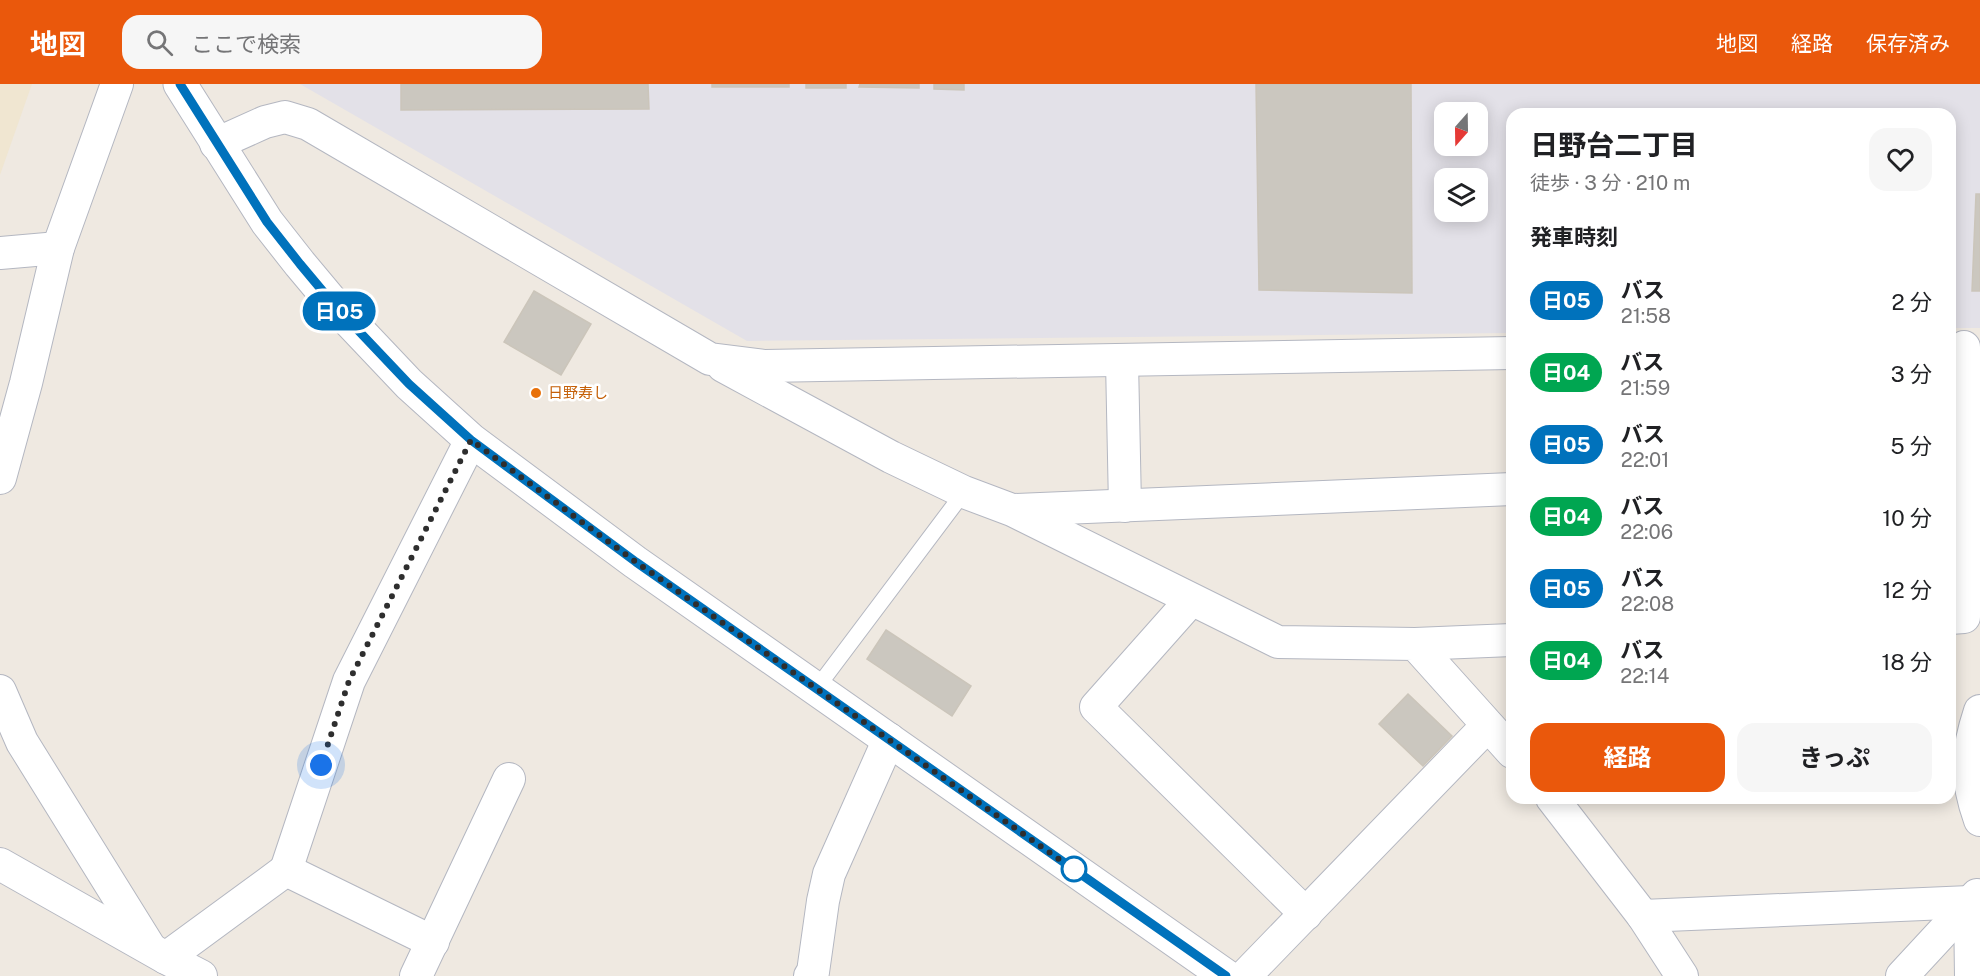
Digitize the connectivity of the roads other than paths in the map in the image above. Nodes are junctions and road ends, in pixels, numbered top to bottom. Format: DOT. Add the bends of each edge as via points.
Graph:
graph roads {
  1 [pos="117,84"];
  2 [pos="180,84"];
  3 [pos="216,144"];
  4 [pos="58,248"];
  5 [pos="0,253"];
  6 [pos="1965,347"];
  7 [pos="1506,353"];
  8 [pos="710,359"];
  9 [pos="1122,361"];
  10 [pos="471,440"];
  11 [pos="0,478"];
  12 [pos="1506,489"];
  13 [pos="964,492"];
  14 [pos="1125,506"];
  15 [pos="1012,510"];
  16 [pos="1191,600"];
  17 [pos="1961,618"];
  18 [pos="1506,639"];
  19 [pos="1415,644"];
  20 [pos="816,689"];
  21 [pos="0,692"];
  22 [pos="1980,711"];
  23 [pos="1487,726"];
  24 [pos="889,739"];
  25 [pos="1506,746"];
  26 [pos="1959,759"];
  27 [pos="509,779"];
  28 [pos="1557,804"];
  29 [pos="1980,820"];
  30 [pos="0,864"];
  31 [pos="286,870"];
  32 [pos="1975,897"];
  33 [pos="1306,914"];
  34 [pos="1643,916"];
  35 [pos="433,942"];
  36 [pos="158,953"];
  37 [pos="814,975"];
  38 [pos="201,976"];
  39 [pos="416,976"];
  40 [pos="1226,976"];
  41 [pos="1245,976"];
  42 [pos="1682,976"];
  43 [pos="1902,976"];
  44 [pos="1971,976"];
  1 -- 4 [label="street"];
  2 -- 3 [label="street"];
  3 -- 8 [label="street" via="285,117 308,124"];
  3 -- 10 [label="street" via="267,222 336,307 409,384"];
  4 -- 5 [label="street"];
  4 -- 11 [label="street"];
  6 -- 17 [label="street"];
  7 -- 9 [label="street"];
  8 -- 9 [label="street" via="765,366"];
  8 -- 13 [label="street"];
  9 -- 14 [label="street"];
  10 -- 20 [label="street" via="616,549"];
  10 -- 31 [label="street" via="349,681"];
  12 -- 14 [label="street"];
  13 -- 15 [label="street"];
  13 -- 20 [label="lane"];
  14 -- 15 [label="street"];
  15 -- 16 [label="street"];
  16 -- 19 [label="street" via="1278,642"];
  16 -- 33 [label="street" via="1096,707"];
  18 -- 19 [label="street"];
  19 -- 23 [label="street"];
  20 -- 24 [label="street"];
  21 -- 36 [label="street" via="22,742"];
  22 -- 26 [label="street" via="1970,744"];
  23 -- 25 [label="street"];
  23 -- 33 [label="street"];
  24 -- 37 [label="street" via="829,874"];
  24 -- 40 [label="street"];
  26 -- 29 [label="street" via="1968,774"];
  27 -- 35 [label="street"];
  28 -- 34 [label="street"];
  30 -- 36 [label="street"];
  31 -- 35 [label="street"];
  31 -- 36 [label="street"];
  32 -- 34 [label="street"];
  32 -- 43 [label="street"];
  32 -- 44 [label="street"];
  33 -- 41 [label="street"];
  34 -- 42 [label="street"];
  35 -- 39 [label="street"];
  36 -- 38 [label="street"];
}
